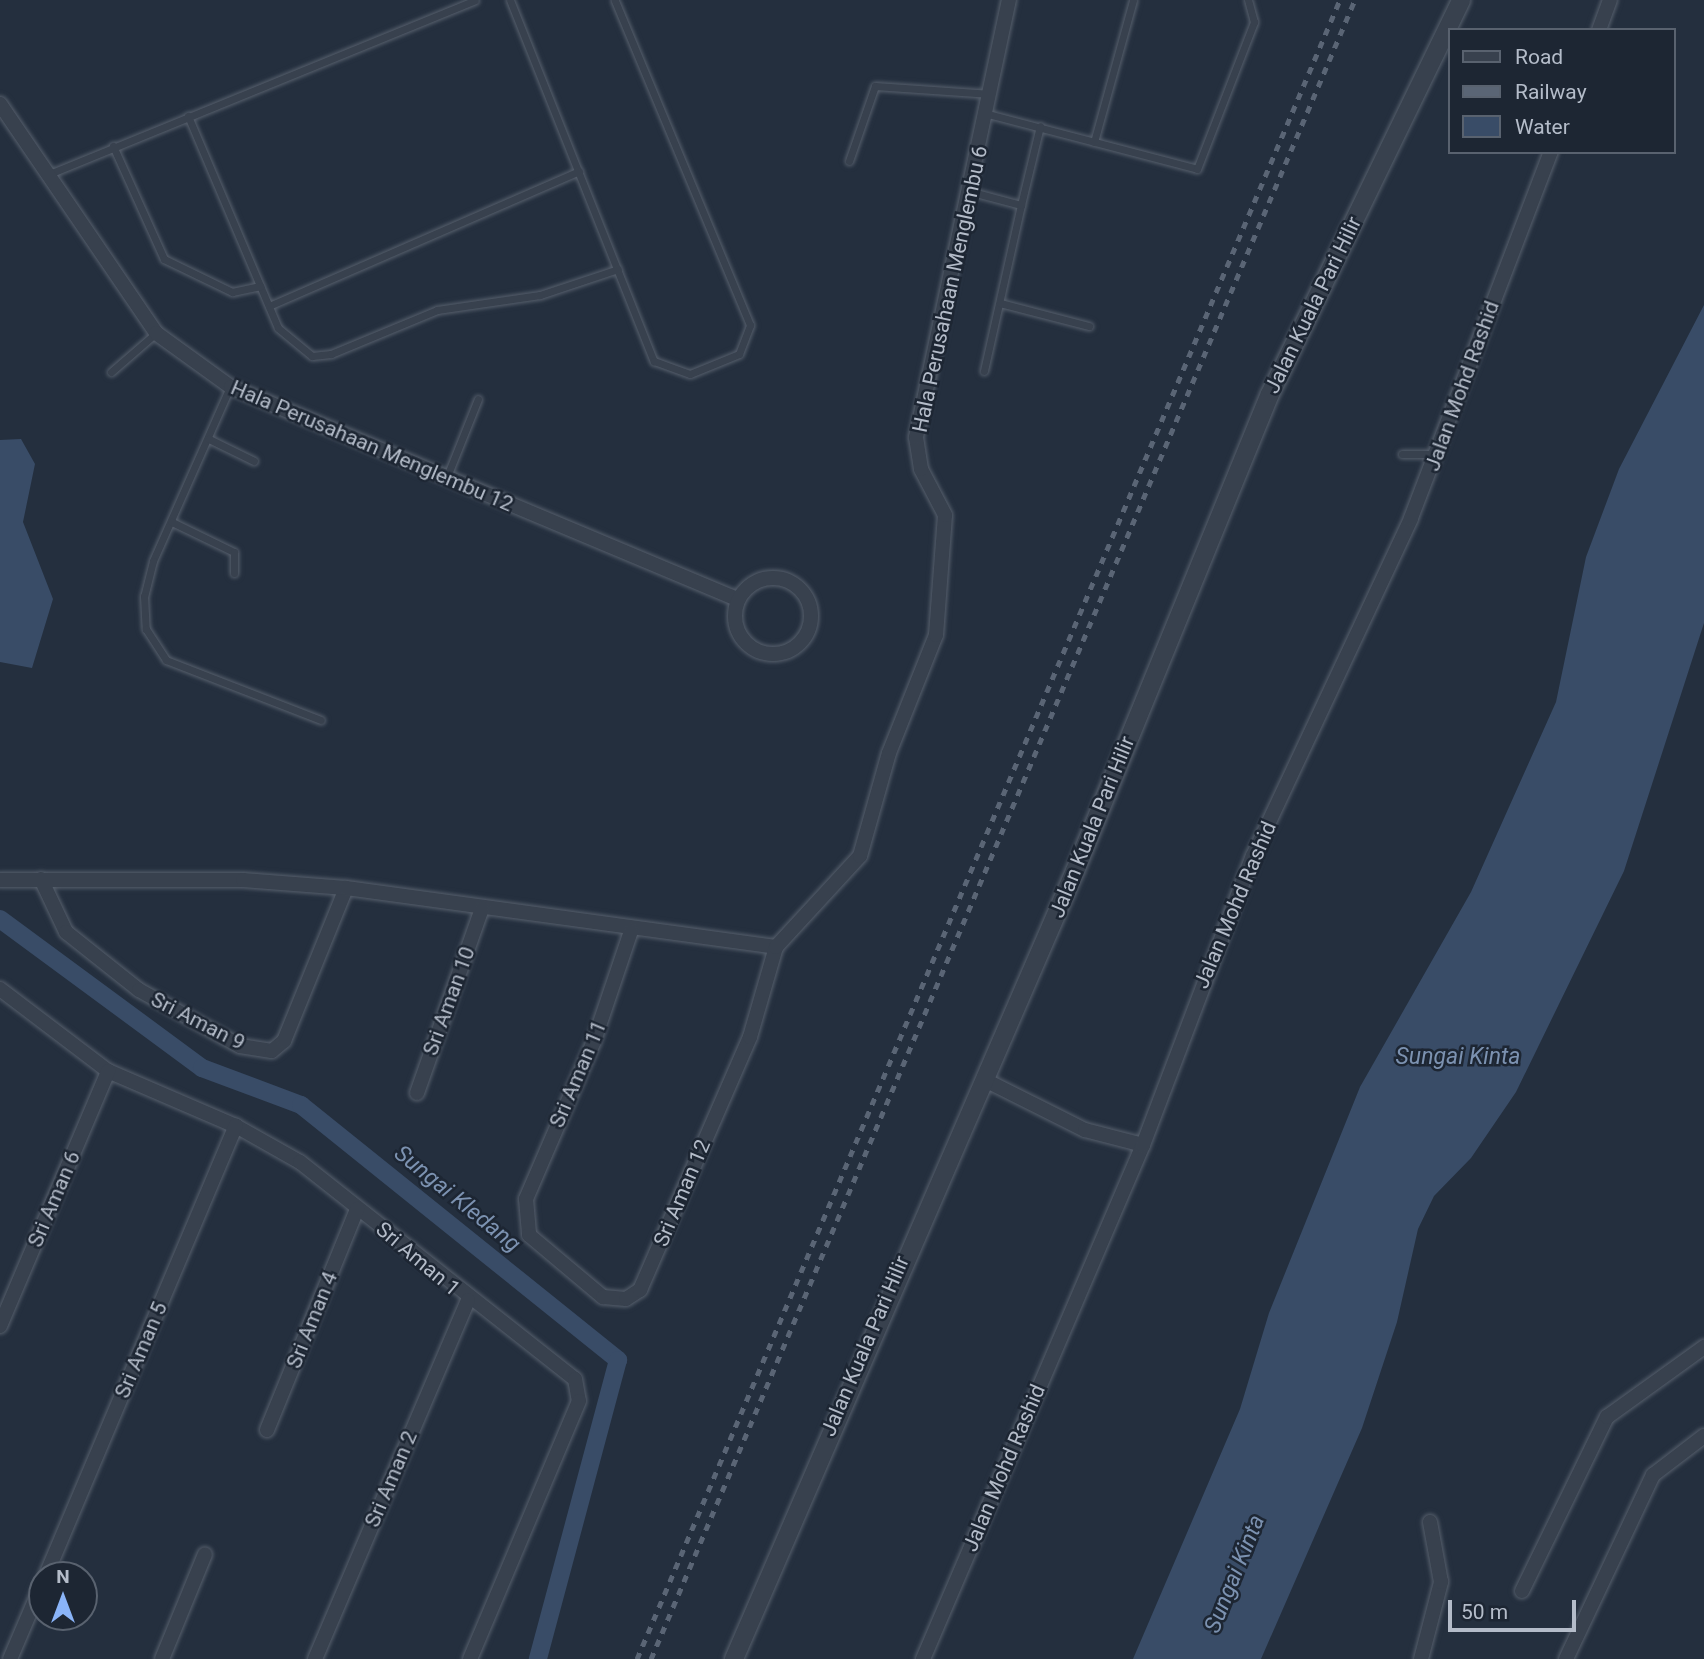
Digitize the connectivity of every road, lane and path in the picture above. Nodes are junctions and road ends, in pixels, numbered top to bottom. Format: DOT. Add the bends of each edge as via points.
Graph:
graph roads {
  1 [pos="475,0"];
  2 [pos="510,0"];
  3 [pos="615,0"];
  4 [pos="1009,0"];
  5 [pos="1133,0"];
  6 [pos="1248,0"];
  7 [pos="1461,0"];
  8 [pos="1610,0"];
  9 [pos="1599,28"];
  10 [pos="992,94"];
  11 [pos="0,104"];
  12 [pos="988,114"];
  13 [pos="188,116"];
  14 [pos="1040,126"];
  15 [pos="1094,142"];
  16 [pos="113,146"];
  17 [pos="1550,154"];
  18 [pos="849,161"];
  19 [pos="579,172"];
  20 [pos="47,176"];
  21 [pos="972,192"];
  22 [pos="1021,205"];
  23 [pos="618,269"];
  24 [pos="260,286"];
  25 [pos="1000,303"];
  26 [pos="269,306"];
  27 [pos="1089,326"];
  28 [pos="156,332"];
  29 [pos="984,371"];
  30 [pos="111,372"];
  31 [pos="231,387"];
  32 [pos="478,399"];
  33 [pos="209,439"];
  34 [pos="1402,454"];
  35 [pos="1437,454"];
  36 [pos="254,461"];
  37 [pos="446,479"];
  38 [pos="172,522"];
  39 [pos="234,573"];
  40 [pos="737,599"];
  41 [pos="321,720"];
  42 [pos="41,879"];
  43 [pos="0,880"];
  44 [pos="346,888"];
  45 [pos="482,908"];
  46 [pos="631,931"];
  47 [pos="776,947"];
  48 [pos="0,989"];
  49 [pos="108,1071"];
  50 [pos="985,1080"];
  51 [pos="417,1093"];
  52 [pos="236,1126"];
  53 [pos="1143,1145"];
  54 [pos="357,1209"];
  55 [pos="524,1216"];
  56 [pos="468,1300"];
  57 [pos="0,1326"];
  58 [pos="1704,1347"];
  59 [pos="267,1430"];
  60 [pos="1704,1436"];
  61 [pos="1430,1522"];
  62 [pos="205,1554"];
  63 [pos="52,1561"];
  64 [pos="1522,1591"];
  65 [pos="28,1617"];
  66 [pos="10,1659"];
  67 [pos="162,1659"];
  68 [pos="315,1659"];
  69 [pos="470,1659"];
  70 [pos="734,1659"];
  71 [pos="923,1659"];
  72 [pos="1421,1659"];
  73 [pos="1566,1659"];
  1 -- 13 [label="lane"];
  2 -- 19 [label="lane"];
  3 -- 23 [label="lane" via="750,325 749,341 739,354 690,374 667,369 654,361"];
  4 -- 10 [label="street, Hala Perusahaan Menglembu 6"];
  5 -- 15 [label="lane"];
  6 -- 15 [label="lane" via="1254,22 1197,169"];
  7 -- 50 [label="street, Jalan Kuala Pari Hilir" via="1270,394"];
  8 -- 9 [label="street"];
  10 -- 12 [label="street, Hala Perusahaan Menglembu 6"];
  10 -- 18 [label="lane" via="876,86"];
  11 -- 20 [label="street, Hala Perusahaan Menglembu 12"];
  12 -- 14 [label="lane"];
  12 -- 21 [label="street, Hala Perusahaan Menglembu 6"];
  13 -- 16 [label="lane"];
  13 -- 24 [label="lane"];
  14 -- 15 [label="lane"];
  14 -- 22 [label="lane"];
  16 -- 20 [label="lane"];
  16 -- 24 [label="lane" via="164,258 232,292"];
  17 -- 35 [label="street, Jalan Mohd Rashid"];
  19 -- 23 [label="lane"];
  19 -- 26 [label="lane"];
  20 -- 28 [label="street, Hala Perusahaan Menglembu 12"];
  21 -- 22 [label="lane"];
  21 -- 47 [label="street, Hala Perusahaan Menglembu 6" via="916,437 921,469 945,516 936,635 889,753 860,856"];
  22 -- 25 [label="lane"];
  23 -- 26 [label="lane" via="540,295 437,310 331,354 295,347"];
  24 -- 26 [label="lane"];
  25 -- 27 [label="lane"];
  25 -- 29 [label="lane"];
  28 -- 30 [label="lane"];
  28 -- 31 [label="street, Hala Perusahaan Menglembu 12"];
  31 -- 33 [label="lane"];
  31 -- 37 [label="street, Hala Perusahaan Menglembu 12"];
  32 -- 37 [label="lane"];
  33 -- 36 [label="lane"];
  33 -- 38 [label="lane"];
  34 -- 35 [label="lane"];
  35 -- 53 [label="street, Jalan Mohd Rashid" via="1253,856"];
  37 -- 40 [label="street, Hala Perusahaan Menglembu 12"];
  38 -- 39 [label="lane" via="234,552"];
  38 -- 41 [label="lane" via="144,596 146,629 166,660"];
  40 -- 40 [label="street" via="760,580 789,580 805,593 812,612 808,632 795,648 776,655 756,651 740,638 733,619"];
  42 -- 43 [label="street"];
  42 -- 44 [label="street" via="243,880"];
  42 -- 44 [label="street, Sri Aman 9" via="66,932 139,990 240,1046 272,1051 284,1041"];
  44 -- 45 [label="street"];
  45 -- 46 [label="street"];
  45 -- 51 [label="street, Sri Aman 10"];
  46 -- 47 [label="street"];
  46 -- 55 [label="street, Sri Aman 11"];
  47 -- 55 [label="street, Sri Aman 12" via="750,1037 640,1290 626,1300 603,1297 544,1254"];
  48 -- 49 [label="street, Sri Aman 1"];
  49 -- 52 [label="street, Sri Aman 1"];
  49 -- 57 [label="street, Sri Aman 6"];
  50 -- 53 [label="street" via="1085,1130"];
  50 -- 70 [label="street, Jalan Kuala Pari Hilir"];
  52 -- 54 [label="street, Sri Aman 1" via="300,1163"];
  52 -- 63 [label="street, Sri Aman 5"];
  53 -- 71 [label="street, Jalan Mohd Rashid"];
  54 -- 56 [label="street, Sri Aman 1"];
  54 -- 59 [label="street, Sri Aman 4"];
  56 -- 68 [label="street, Sri Aman 2"];
  56 -- 69 [label="street, Sri Aman 1" via="580,1388"];
  58 -- 64 [label="street" via="1607,1417"];
  60 -- 73 [label="street" via="1653,1475"];
  61 -- 72 [label="street" via="1441,1582"];
  62 -- 67 [label="street"];
  65 -- 66 [label="street"];
}
